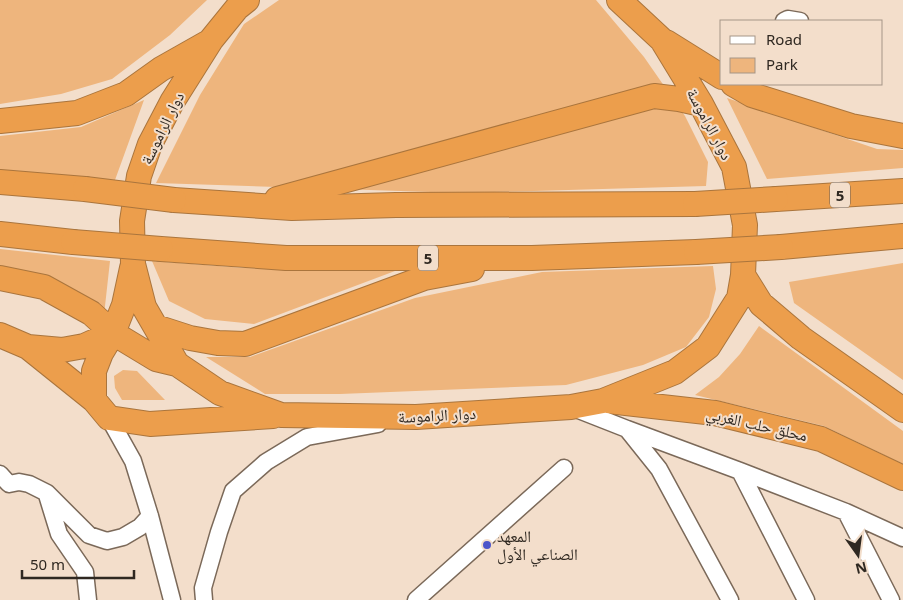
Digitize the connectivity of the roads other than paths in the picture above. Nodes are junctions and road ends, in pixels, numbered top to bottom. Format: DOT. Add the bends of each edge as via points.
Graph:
graph roads {
  1 [pos="619,0"];
  2 [pos="243,3"];
  3 [pos="211,40"];
  4 [pos="662,40"];
  5 [pos="720,76"];
  6 [pos="735,85"];
  7 [pos="701,104"];
  8 [pos="0,121"];
  9 [pos="903,136"];
  10 [pos="0,182"];
  11 [pos="903,191"];
  12 [pos="247,205"];
  13 [pos="0,234"];
  14 [pos="903,236"];
  15 [pos="532,258"];
  16 [pos="133,264"];
  17 [pos="743,275"];
  18 [pos="0,278"];
  19 [pos="156,327"];
  20 [pos="113,333"];
  21 [pos="0,335"];
  22 [pos="28,347"];
  23 [pos="177,364"];
  24 [pos="94,400"];
  25 [pos="603,401"];
  26 [pos="571,407"];
  27 [pos="903,410"];
  28 [pos="281,415"];
  29 [pos="109,418"];
  30 [pos="416,418"];
  31 [pos="627,429"];
  32 [pos="564,468"];
  33 [pos="740,471"];
  34 [pos="0,474"];
  35 [pos="903,478"];
  36 [pos="47,493"];
  37 [pos="846,512"];
  38 [pos="150,516"];
  39 [pos="903,538"];
  40 [pos="88,600"];
  41 [pos="172,600"];
  42 [pos="204,600"];
  43 [pos="416,600"];
  44 [pos="730,600"];
  45 [pos="806,600"];
  46 [pos="891,600"];
  1 -- 4 [label="highway, دوار الراموسة"];
  2 -- 3 [label="highway, دوار الراموسة"];
  3 -- 8 [label="highway" via="126,94 77,113"];
  3 -- 16 [label="highway, دوار الراموسة" via="150,144 139,176 132,221"];
  4 -- 5 [label="highway"];
  4 -- 7 [label="highway, دوار الراموسة"];
  6 -- 9 [label="highway" via="752,95 851,126"];
  7 -- 12 [label="highway" via="654,96"];
  7 -- 17 [label="highway, دوار الراموسة" via="734,167 745,225"];
  10 -- 12 [label="highway, 5, bridge"];
  11 -- 12 [label="highway, 5, bridge" via="695,204 292,208"];
  13 -- 15 [label="highway, 5, bridge" via="286,258"];
  14 -- 15 [label="highway, 5, bridge" via="781,248"];
  15 -- 19 [label="highway" via="424,278 245,344 190,338"];
  16 -- 19 [label="highway, دوار الراموسة" via="144,307"];
  16 -- 20 [label="highway" via="124,305"];
  17 -- 25 [label="highway, دوار الراموسة" via="739,298 708,347 675,372"];
  17 -- 27 [label="highway" via="762,304 801,338"];
  18 -- 20 [label="highway" via="44,287 91,313"];
  19 -- 23 [label="highway, دوار الراموسة"];
  20 -- 22 [label="highway" via="84,346 62,350"];
  20 -- 23 [label="highway" via="156,359"];
  20 -- 24 [label="highway" via="100,353 94,371"];
  21 -- 22 [label="highway"];
  22 -- 24 [label="highway"];
  23 -- 28 [label="highway, دوار الراموسة" via="220,393"];
  24 -- 29 [label="highway"];
  25 -- 26 [label="highway, دوار الراموسة"];
  25 -- 35 [label="highway, محلق حلب الغربي" via="715,413 821,439"];
  26 -- 30 [label="highway, دوار الراموسة"];
  26 -- 31 [label="street"];
  28 -- 29 [label="highway" via="150,424"];
  28 -- 30 [label="highway, دوار الراموسة"];
  29 -- 38 [label="street" via="133,461"];
  30 -- 42 [label="street" via="306,437 266,462 233,491 203,588"];
  31 -- 33 [label="street"];
  31 -- 44 [label="street" via="659,469"];
  32 -- 43 [label="street"];
  33 -- 37 [label="street"];
  33 -- 45 [label="street"];
  34 -- 36 [label="street" via="8,484 29,484"];
  36 -- 38 [label="street" via="89,535 107,540 122,538"];
  36 -- 40 [label="street" via="59,534 84,572"];
  37 -- 39 [label="street"];
  37 -- 46 [label="street"];
  38 -- 41 [label="street"];
}
